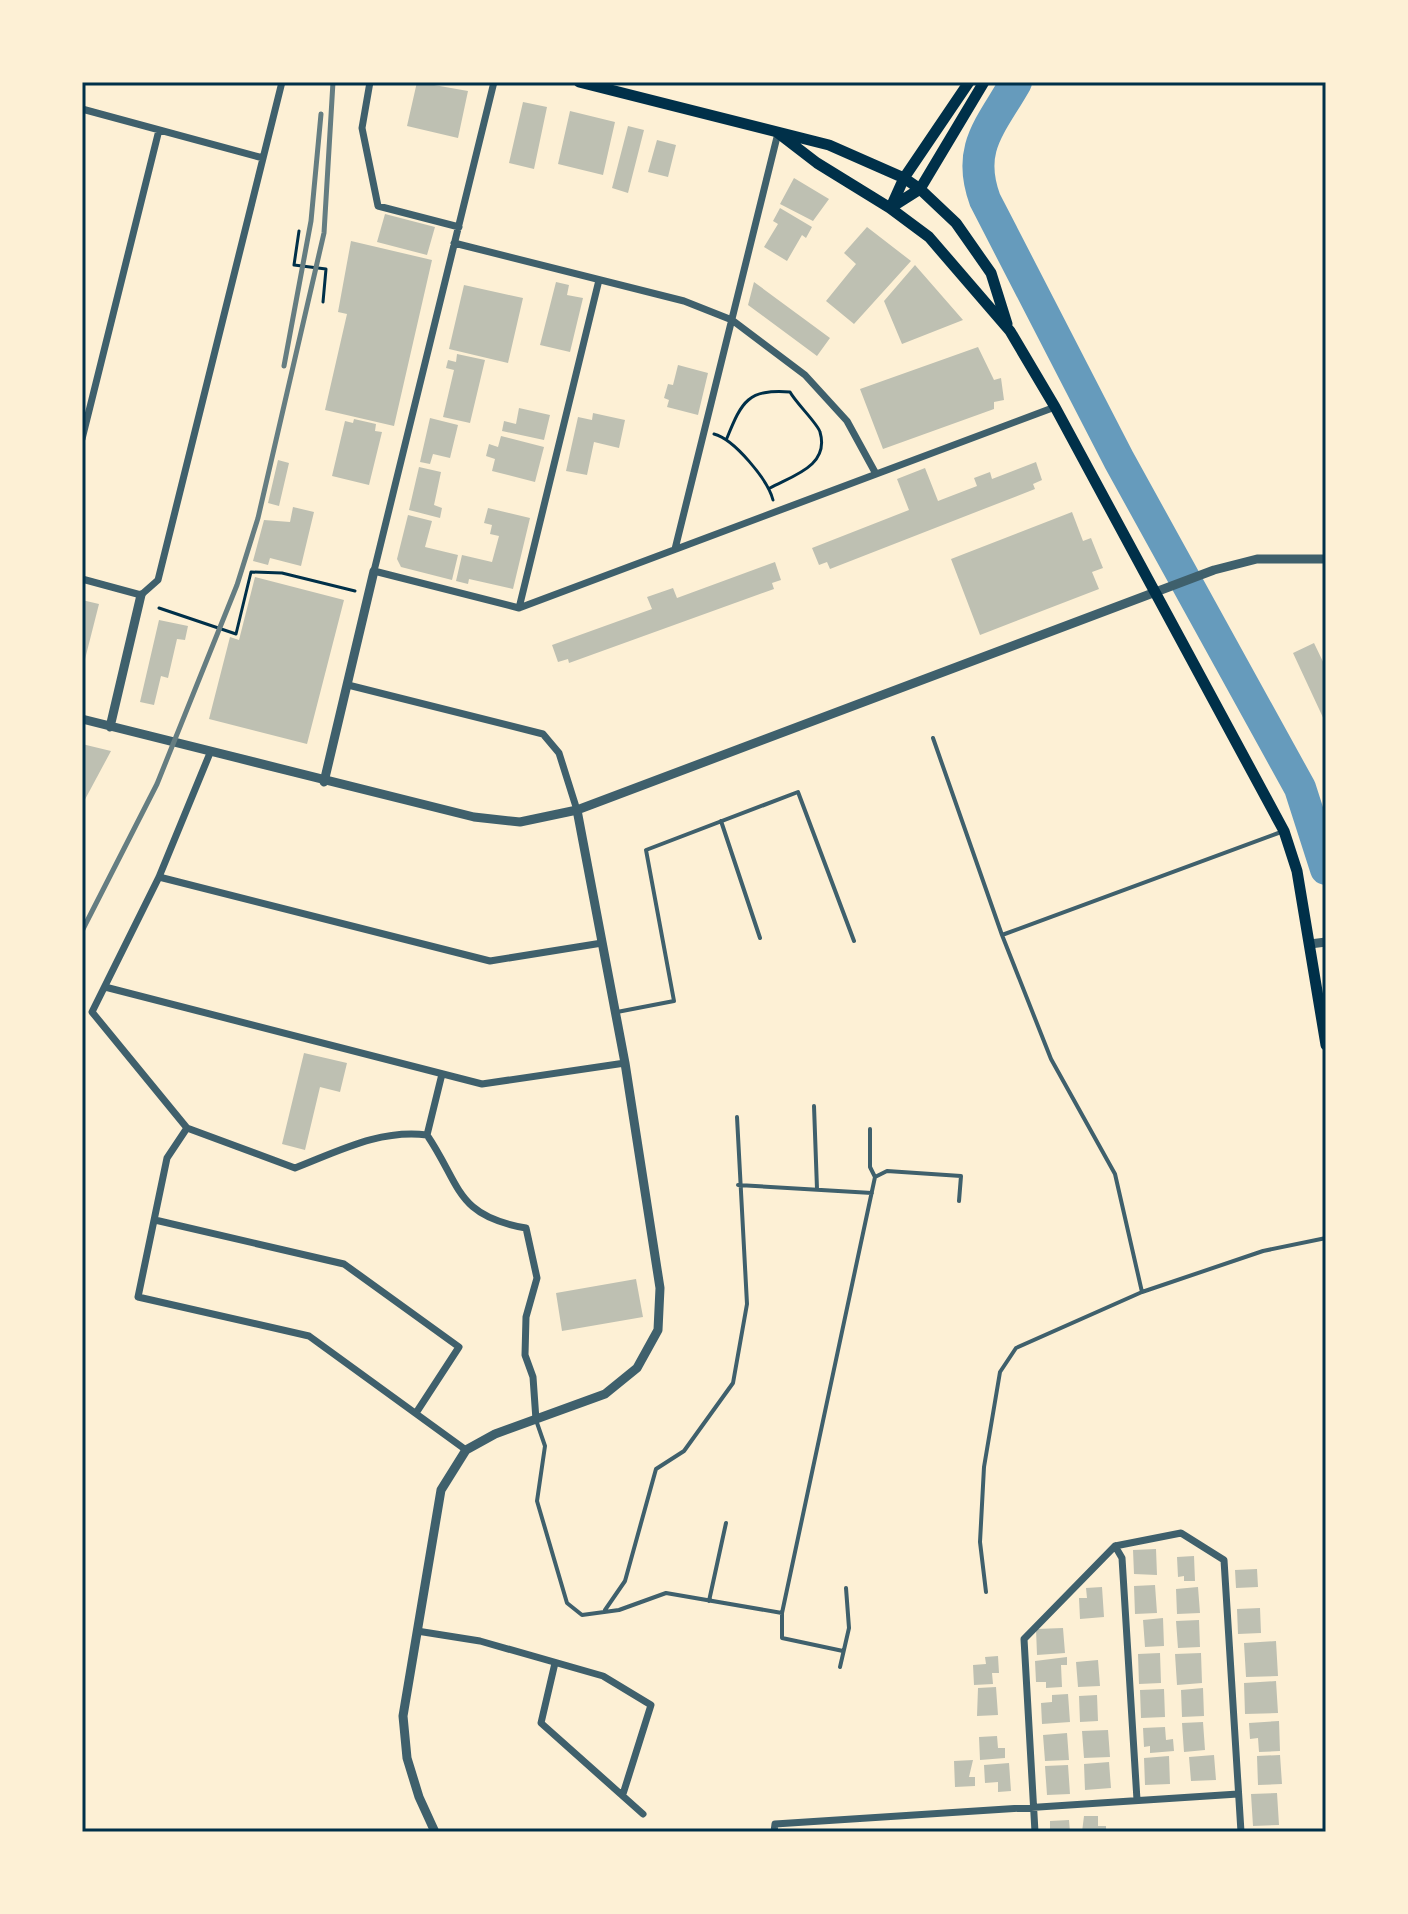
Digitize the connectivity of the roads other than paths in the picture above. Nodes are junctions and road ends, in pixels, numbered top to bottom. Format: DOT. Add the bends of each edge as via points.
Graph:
graph roads {
  1 [pos="282,82"];
  2 [pos="370,82"];
  3 [pos="494,82"];
  4 [pos="579,82"];
  5 [pos="969,82"];
  6 [pos="984,82"];
  7 [pos="82,109"];
  8 [pos="159,130"];
  9 [pos="778,133"];
  10 [pos="263,158"];
  11 [pos="904,178"];
  12 [pos="920,189"];
  13 [pos="890,208"];
  14 [pos="459,227"];
  15 [pos="454,243"];
  16 [pos="599,280"];
  17 [pos="732,320"];
  18 [pos="1010,331"];
  19 [pos="1055,407"];
  20 [pos="82,439"];
  21 [pos="876,474"];
  22 [pos="675,549"];
  23 [pos="1326,559"];
  24 [pos="374,571"];
  25 [pos="82,579"];
  26 [pos="1157,594"];
  27 [pos="141,595"];
  28 [pos="519,608"];
  29 [pos="348,685"];
  30 [pos="82,719"];
  31 [pos="110,727"];
  32 [pos="933,738"];
  33 [pos="210,753"];
  34 [pos="324,782"];
  35 [pos="577,810"];
  36 [pos="721,821"];
  37 [pos="1284,831"];
  38 [pos="159,877"];
  39 [pos="1002,935"];
  40 [pos="760,938"];
  41 [pos="854,941"];
  42 [pos="1325,942"];
  43 [pos="602,943"];
  44 [pos="1310,944"];
  45 [pos="105,987"];
  46 [pos="615,1012"];
  47 [pos="1326,1045"];
  48 [pos="625,1063"];
  49 [pos="442,1074"];
  50 [pos="814,1106"];
  51 [pos="737,1117"];
  52 [pos="187,1128"];
  53 [pos="870,1129"];
  54 [pos="427,1135"];
  55 [pos="875,1177"];
  56 [pos="738,1185"];
  57 [pos="817,1189"];
  58 [pos="872,1193"];
  59 [pos="959,1201"];
  60 [pos="155,1220"];
  61 [pos="1326,1238"];
  62 [pos="1142,1292"];
  63 [pos="416,1413"];
  64 [pos="536,1420"];
  65 [pos="466,1450"];
  66 [pos="726,1523"];
  67 [pos="1115,1546"];
  68 [pos="846,1588"];
  69 [pos="986,1592"];
  70 [pos="709,1601"];
  71 [pos="605,1610"];
  72 [pos="782,1613"];
  73 [pos="417,1631"];
  74 [pos="843,1651"];
  75 [pos="555,1663"];
  76 [pos="840,1667"];
  77 [pos="623,1794"];
  78 [pos="1238,1794"];
  79 [pos="1137,1800"];
  80 [pos="1034,1807"];
  81 [pos="643,1814"];
  82 [pos="435,1832"];
  83 [pos="774,1832"];
  84 [pos="1035,1832"];
  85 [pos="1241,1832"];
  1 -- 10 [label="street"];
  2 -- 14 [label="street" via="362,128 378,206"];
  3 -- 14 [label="street"];
  4 -- 9 [label="main road"];
  5 -- 11 [label="main road"];
  6 -- 12 [label="main road"];
  7 -- 8 [label="street"];
  8 -- 10 [label="street"];
  8 -- 20 [label="street"];
  9 -- 11 [label="main road" via="829,145"];
  9 -- 13 [label="main road"];
  9 -- 17 [label="street"];
  10 -- 27 [label="street" via="158,580"];
  11 -- 12 [label="main road"];
  11 -- 13 [label="main road"];
  12 -- 13 [label="main road"];
  12 -- 18 [label="main road" via="956,223 991,273"];
  13 -- 18 [label="main road" via="929,237"];
  14 -- 15 [label="street"];
  15 -- 16 [label="street"];
  15 -- 24 [label="street"];
  16 -- 17 [label="street" via="684,301"];
  16 -- 28 [label="street"];
  17 -- 21 [label="street" via="805,375 847,421"];
  17 -- 22 [label="street"];
  18 -- 19 [label="main road"];
  19 -- 21 [label="street"];
  19 -- 26 [label="main road"];
  21 -- 22 [label="street"];
  22 -- 28 [label="street"];
  23 -- 26 [label="street" via="1257,559"];
  24 -- 28 [label="street"];
  24 -- 29 [label="street"];
  25 -- 27 [label="street"];
  26 -- 35 [label="street"];
  26 -- 37 [label="main road"];
  27 -- 31 [label="street"];
  29 -- 34 [label="street"];
  29 -- 35 [label="street" via="543,734 559,753"];
  30 -- 31 [label="street"];
  31 -- 33 [label="street"];
  32 -- 39 [label="lane"];
  33 -- 34 [label="street"];
  33 -- 38 [label="street"];
  34 -- 35 [label="street" via="496,821 520,822"];
  35 -- 43 [label="street"];
  36 -- 40 [label="lane"];
  36 -- 41 [label="lane" via="798,792"];
  36 -- 46 [label="lane" via="646,850 674,1001"];
  37 -- 39 [label="lane"];
  37 -- 44 [label="main road"];
  38 -- 43 [label="street" via="490,961"];
  38 -- 45 [label="street"];
  39 -- 62 [label="lane" via="1051,1059 1115,1174"];
  42 -- 44 [label="street"];
  43 -- 46 [label="street"];
  44 -- 47 [label="main road"];
  45 -- 49 [label="street"];
  45 -- 52 [label="street" via="92,1012"];
  46 -- 48 [label="street"];
  48 -- 49 [label="street" via="482,1084"];
  48 -- 64 [label="street" via="660,1288 658,1330 637,1368 605,1394"];
  49 -- 54 [label="street"];
  50 -- 57 [label="lane"];
  51 -- 56 [label="lane"];
  52 -- 54 [label="street" via="295,1168 370,1139 402,1132"];
  52 -- 60 [label="street" via="167,1158"];
  53 -- 55 [label="lane"];
  54 -- 64 [label="street" via="455,1190 473,1207 526,1228 537,1278 526,1317 525,1355 533,1377"];
  55 -- 58 [label="lane"];
  55 -- 59 [label="lane" via="887,1171 961,1176"];
  56 -- 57 [label="lane"];
  56 -- 71 [label="lane" via="747,1304 733,1383 684,1451 656,1469 625,1581"];
  57 -- 58 [label="lane"];
  58 -- 72 [label="lane"];
  60 -- 63 [label="street" via="138,1297 309,1336"];
  60 -- 63 [label="street" via="344,1264 459,1347"];
  61 -- 62 [label="lane" via="1263,1251"];
  62 -- 69 [label="lane" via="1016,1348 1000,1372 984,1467 980,1542"];
  63 -- 65 [label="street"];
  64 -- 65 [label="street"];
  64 -- 71 [label="lane" via="545,1446 537,1501 567,1603 582,1615"];
  65 -- 73 [label="street" via="441,1490"];
  66 -- 70 [label="lane"];
  67 -- 78 [label="street" via="1181,1533 1224,1560"];
  67 -- 79 [label="street" via="1122,1558"];
  67 -- 80 [label="street" via="1024,1639"];
  68 -- 74 [label="lane" via="849,1628"];
  70 -- 71 [label="lane" via="666,1593"];
  70 -- 72 [label="lane"];
  72 -- 74 [label="lane" via="782,1638"];
  73 -- 75 [label="street" via="480,1641"];
  73 -- 82 [label="street" via="403,1716 407,1758"];
  74 -- 76 [label="lane"];
  75 -- 77 [label="street" via="541,1723"];
  75 -- 77 [label="street" via="603,1676 651,1705"];
  77 -- 81 [label="street"];
  78 -- 79 [label="street"];
  78 -- 85 [label="street"];
  79 -- 80 [label="street"];
  80 -- 83 [label="street" via="775,1824"];
  80 -- 84 [label="street"];
}
